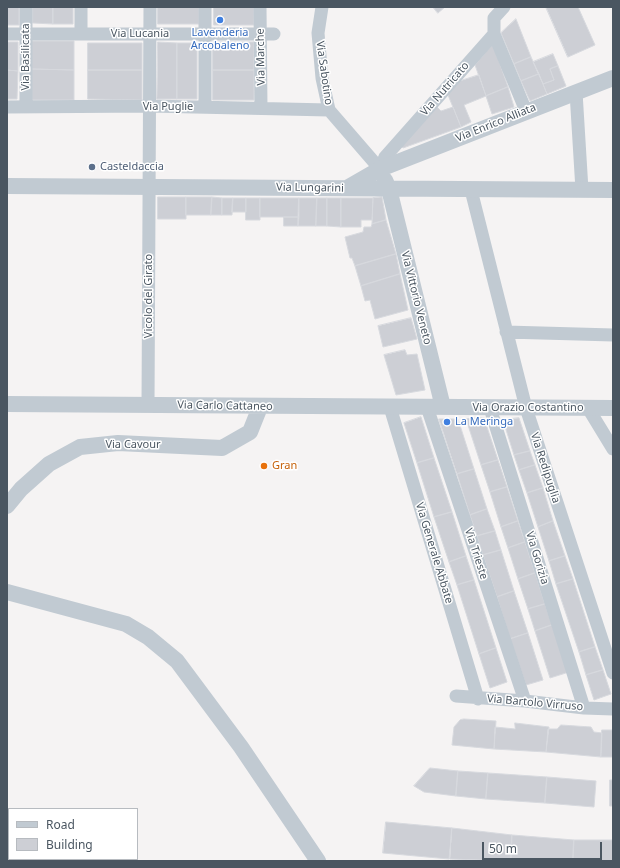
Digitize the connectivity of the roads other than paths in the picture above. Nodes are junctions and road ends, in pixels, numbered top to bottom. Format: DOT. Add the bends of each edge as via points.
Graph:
graph roads {
  1 [pos="26,7"];
  2 [pos="82,7"];
  3 [pos="150,7"];
  4 [pos="205,7"];
  5 [pos="260,7"];
  6 [pos="322,7"];
  7 [pos="504,7"];
  8 [pos="205,33"];
  9 [pos="7,34"];
  10 [pos="26,34"];
  11 [pos="81,34"];
  12 [pos="150,34"];
  13 [pos="260,34"];
  14 [pos="274,34"];
  15 [pos="494,34"];
  16 [pos="613,78"];
  17 [pos="576,92"];
  18 [pos="150,106"];
  19 [pos="7,107"];
  20 [pos="205,107"];
  21 [pos="26,108"];
  22 [pos="261,108"];
  23 [pos="328,110"];
  24 [pos="526,111"];
  25 [pos="380,169"];
  26 [pos="7,186"];
  27 [pos="150,186"];
  28 [pos="345,188"];
  29 [pos="389,189"];
  30 [pos="471,190"];
  31 [pos="582,190"];
  32 [pos="613,190"];
  33 [pos="506,332"];
  34 [pos="613,335"];
  35 [pos="7,404"];
  36 [pos="148,405"];
  37 [pos="260,407"];
  38 [pos="390,407"];
  39 [pos="435,407"];
  40 [pos="490,408"];
  41 [pos="526,408"];
  42 [pos="588,408"];
  43 [pos="613,408"];
  44 [pos="613,449"];
  45 [pos="7,506"];
  46 [pos="7,592"];
  47 [pos="613,673"];
  48 [pos="456,696"];
  49 [pos="478,699"];
  50 [pos="525,701"];
  51 [pos="584,708"];
  52 [pos="613,708"];
  53 [pos="318,861"];
  1 -- 10 [label="street, Via Basilicata"];
  2 -- 11 [label="street"];
  3 -- 12 [label="street, Vicolo del Girato"];
  4 -- 8 [label="street"];
  5 -- 13 [label="street, Via Marche"];
  6 -- 23 [label="street, Via Sabotino" via="318,33"];
  7 -- 15 [label="street" via="494,18"];
  8 -- 12 [label="street, Via Lucania"];
  8 -- 13 [label="street, Via Lucania"];
  8 -- 20 [label="street"];
  9 -- 10 [label="street, Via Lucania"];
  10 -- 11 [label="street, Via Lucania"];
  10 -- 21 [label="street, Via Basilicata"];
  11 -- 12 [label="street, Via Lucania"];
  12 -- 18 [label="street, Vicolo del Girato"];
  13 -- 14 [label="street, Via Lucania"];
  13 -- 22 [label="street, Via Marche"];
  15 -- 24 [label="street"];
  15 -- 25 [label="street, Via Nutricato" via="385,157"];
  16 -- 17 [label="street, Via Enrico Alliata"];
  17 -- 24 [label="street, Via Enrico Alliata"];
  17 -- 31 [label="street"];
  18 -- 20 [label="street, Via Puglie"];
  18 -- 21 [label="street, Via Puglie"];
  18 -- 27 [label="street, Vicolo del Girato"];
  19 -- 21 [label="street, Via Puglie"];
  20 -- 22 [label="street, Via Puglie"];
  22 -- 23 [label="street, Via Puglie"];
  23 -- 25 [label="street, Via Sabotino"];
  24 -- 25 [label="street, Via Enrico Alliata"];
  25 -- 28 [label="street, Via Enrico Alliata"];
  25 -- 29 [label="street, Via Vittorio Veneto"];
  26 -- 27 [label="street, Via Lungarini"];
  27 -- 28 [label="street, Via Lungarini"];
  27 -- 36 [label="street, Vicolo del Girato"];
  28 -- 29 [label="street, Via Lungarini"];
  29 -- 30 [label="street, Via Lungarini"];
  29 -- 39 [label="street, Via Vittorio Veneto"];
  30 -- 31 [label="street, Via Lungarini"];
  30 -- 33 [label="street, Via Redipuglia"];
  31 -- 32 [label="street, Via Lungarini"];
  33 -- 34 [label="street"];
  33 -- 41 [label="street, Via Redipuglia"];
  35 -- 36 [label="street, Via Carlo Cattaneo"];
  36 -- 37 [label="street, Via Carlo Cattaneo"];
  37 -- 38 [label="street, Via Carlo Cattaneo"];
  37 -- 45 [label="street, Via Cavour" via="250,432 222,448 118,443 80,447 49,464 21,489"];
  38 -- 39 [label="street, Via Carlo Cattaneo"];
  38 -- 49 [label="street, Via Generale Abbate"];
  39 -- 40 [label="street, Via Orazio Costantino"];
  39 -- 50 [label="street, Via Trieste"];
  40 -- 41 [label="street, Via Orazio Costantino"];
  40 -- 51 [label="street, Via Gorizia"];
  41 -- 42 [label="street, Via Orazio Costantino"];
  41 -- 47 [label="street, Via Redipuglia"];
  42 -- 43 [label="street, Via Orazio Costantino"];
  42 -- 44 [label="street"];
  46 -- 53 [label="street" via="126,624 148,637 177,661 241,747"];
  48 -- 49 [label="street, Via Bartolo Virruso"];
  49 -- 50 [label="street, Via Bartolo Virruso"];
  50 -- 51 [label="street, Via Bartolo Virruso"];
  51 -- 52 [label="street, Via Bartolo Virruso"];
}
